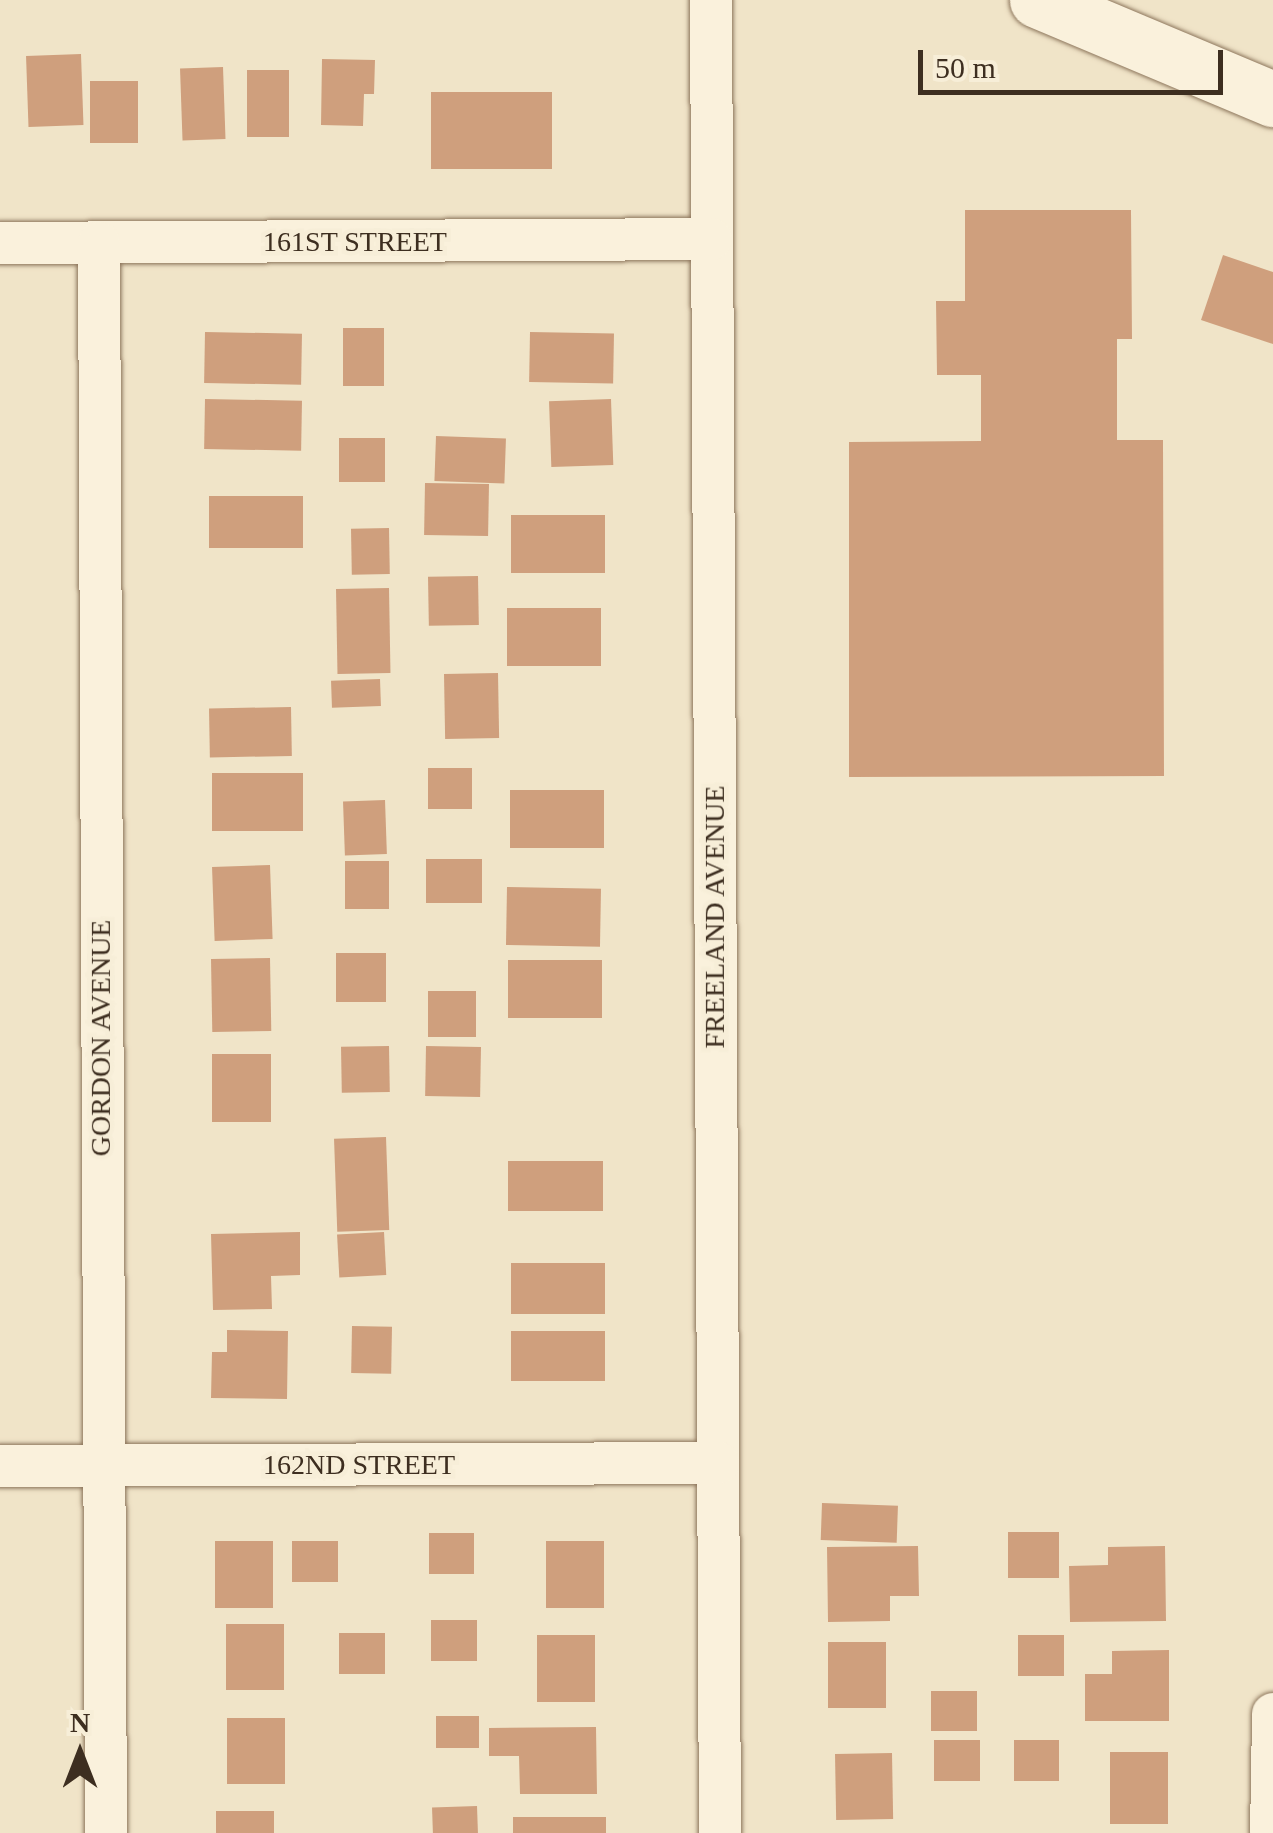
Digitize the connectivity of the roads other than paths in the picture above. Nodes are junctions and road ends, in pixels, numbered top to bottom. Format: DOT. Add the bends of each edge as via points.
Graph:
graph roads {
  1 [pos="711,0"];
  2 [pos="1037,0"];
  3 [pos="1273,99"];
  4 [pos="711,239"];
  5 [pos="99,243"];
  6 [pos="0,244"];
  7 [pos="718,1463"];
  8 [pos="0,1466"];
  9 [pos="103,1466"];
  10 [pos="1273,1714"];
  11 [pos="106,1833"];
  12 [pos="720,1833"];
  13 [pos="1271,1833"];
  1 -- 4 [label="street, FREELAND AVENUE"];
  2 -- 3 [label="main road"];
  4 -- 5 [label="street, 161ST STREET"];
  4 -- 7 [label="street, FREELAND AVENUE"];
  5 -- 6 [label="street, 161ST STREET"];
  5 -- 9 [label="street, GORDON AVENUE"];
  7 -- 9 [label="street, 162ND STREET"];
  7 -- 12 [label="street, FREELAND AVENUE"];
  8 -- 9 [label="street, 162ND STREET"];
  9 -- 11 [label="street, GORDON AVENUE"];
  10 -- 13 [label="street"];
}
